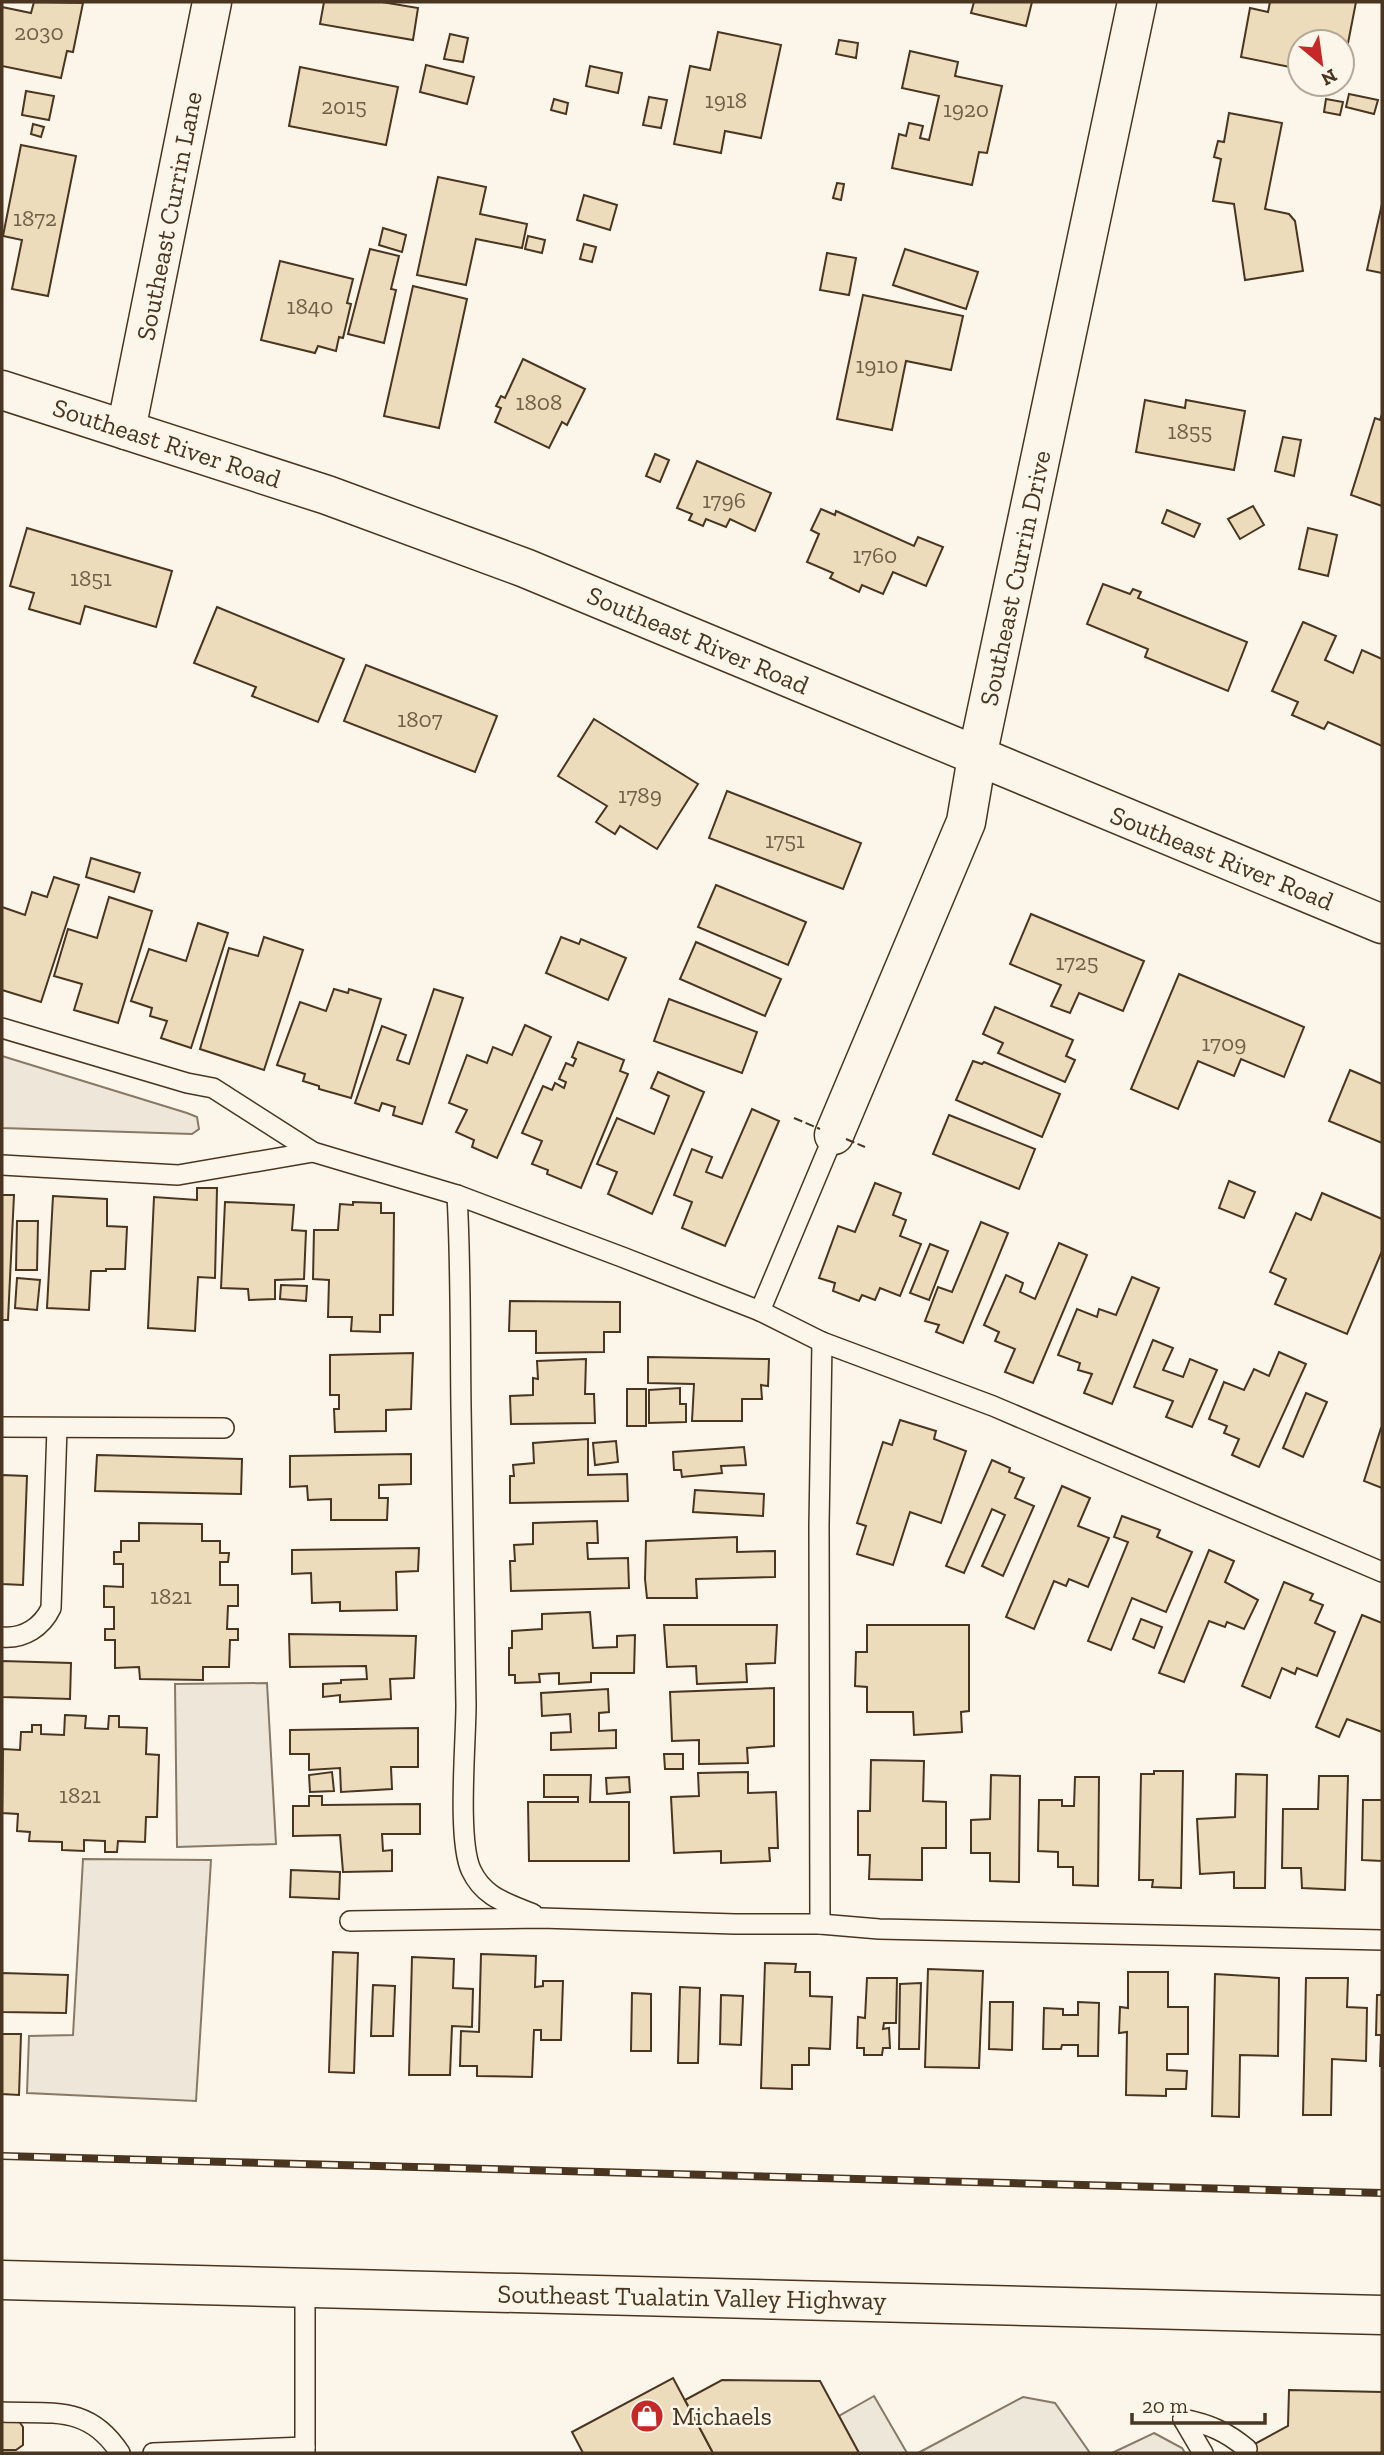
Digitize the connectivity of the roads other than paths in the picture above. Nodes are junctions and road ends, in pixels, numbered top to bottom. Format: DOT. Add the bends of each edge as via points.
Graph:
graph roads {
  1 [pos="212,2"];
  2 [pos="1137,2"];
  3 [pos="2,390"];
  4 [pos="126,430"];
  5 [pos="977,757"];
  6 [pos="1382,924"];
  7 [pos="2,1028"];
  8 [pos="834,1135"];
  9 [pos="313,1152"];
  10 [pos="2,1165"];
  11 [pos="457,1195"];
  12 [pos="760,1311"];
  13 [pos="822,1342"];
  14 [pos="2,1427"];
  15 [pos="57,1427"];
  16 [pos="224,1428"];
  17 [pos="1382,1572"];
  18 [pos="2,1637"];
  19 [pos="541,1917"];
  20 [pos="350,1921"];
  21 [pos="820,1924"];
  22 [pos="1382,1940"];
  23 [pos="2,2280"];
  24 [pos="305,2287"];
  25 [pos="1382,2315"];
  26 [pos="2,2412"];
  27 [pos="1247,2449"];
  28 [pos="305,2450"];
  29 [pos="120,2453"];
  30 [pos="153,2453"];
  31 [pos="1203,2453"];
  1 -- 4 [label="main road, Southeast Currin Lane"];
  2 -- 5 [label="main road, Southeast Currin Drive"];
  3 -- 4 [label="main road, Southeast River Road"];
  4 -- 5 [label="main road, Southeast River Road" via="327,495 525,568"];
  5 -- 6 [label="main road, Southeast River Road"];
  5 -- 8 [label="main road, Southeast Currin Drive" via="966,822"];
  7 -- 9 [label="lane" via="213,1088"];
  8 -- 12 [label="lane"];
  9 -- 10 [label="lane" via="178,1175"];
  9 -- 11 [label="lane"];
  11 -- 12 [label="lane"];
  11 -- 19 [label="lane" via="464,1834 470,1868 482,1888 490,1896"];
  12 -- 13 [label="lane"];
  13 -- 17 [label="lane" via="993,1406"];
  13 -- 21 [label="lane"];
  14 -- 15 [label="lane"];
  15 -- 16 [label="lane"];
  15 -- 18 [label="lane" via="51,1608 46,1619 26,1634"];
  19 -- 20 [label="lane"];
  19 -- 21 [label="lane"];
  21 -- 22 [label="lane"];
  23 -- 24 [label="main road, Southeast Tualatin Valley Highway"];
  24 -- 25 [label="main road, Southeast Tualatin Valley Highway"];
  24 -- 28 [label="lane"];
  26 -- 29 [label="lane" via="69,2414 91,2422 109,2436"];
  27 -- 31 [label="lane" via="1207,2423 1183,2419"];
  28 -- 30 [label="lane"];
}
